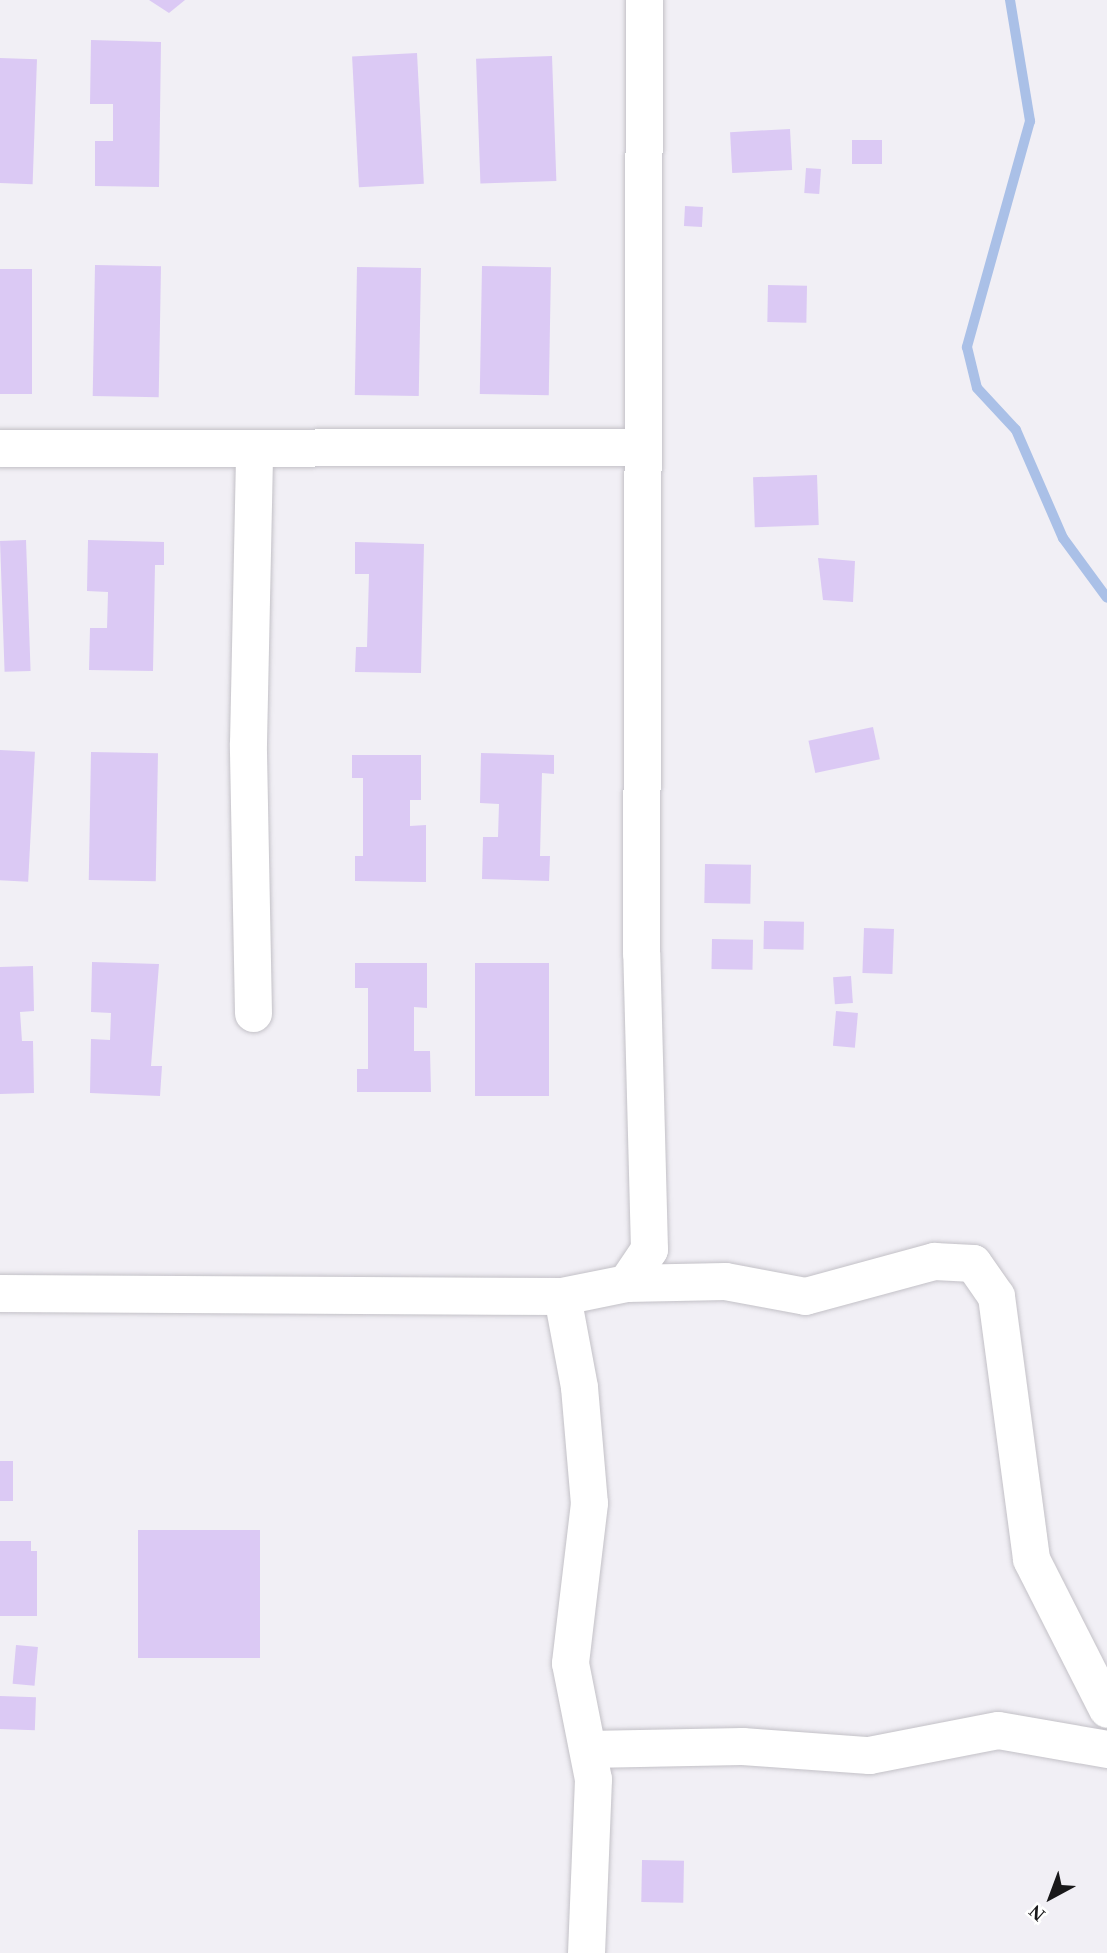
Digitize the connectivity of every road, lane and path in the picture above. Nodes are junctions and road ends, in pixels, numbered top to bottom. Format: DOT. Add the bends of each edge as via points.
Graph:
graph roads {
  1 [pos="644,0"];
  2 [pos="641,447"];
  3 [pos="254,448"];
  4 [pos="0,449"];
  5 [pos="253,1013"];
  6 [pos="626,1283"];
  7 [pos="0,1293"];
  8 [pos="562,1296"];
  9 [pos="1107,1709"];
  10 [pos="588,1749"];
  11 [pos="1107,1749"];
  12 [pos="586,1953"];
  1 -- 2 [label="street"];
  2 -- 3 [label="street"];
  2 -- 6 [label="street" via="649,1249"];
  3 -- 4 [label="street"];
  3 -- 5 [label="street" via="248,743"];
  6 -- 8 [label="street"];
  6 -- 9 [label="street" via="725,1281 805,1296 934,1261 972,1263 996,1296 1031,1559"];
  7 -- 8 [label="street"];
  8 -- 10 [label="street" via="579,1387 589,1503 570,1663"];
  10 -- 11 [label="street" via="742,1746 869,1755 998,1730"];
  10 -- 12 [label="street" via="593,1779"];
}
